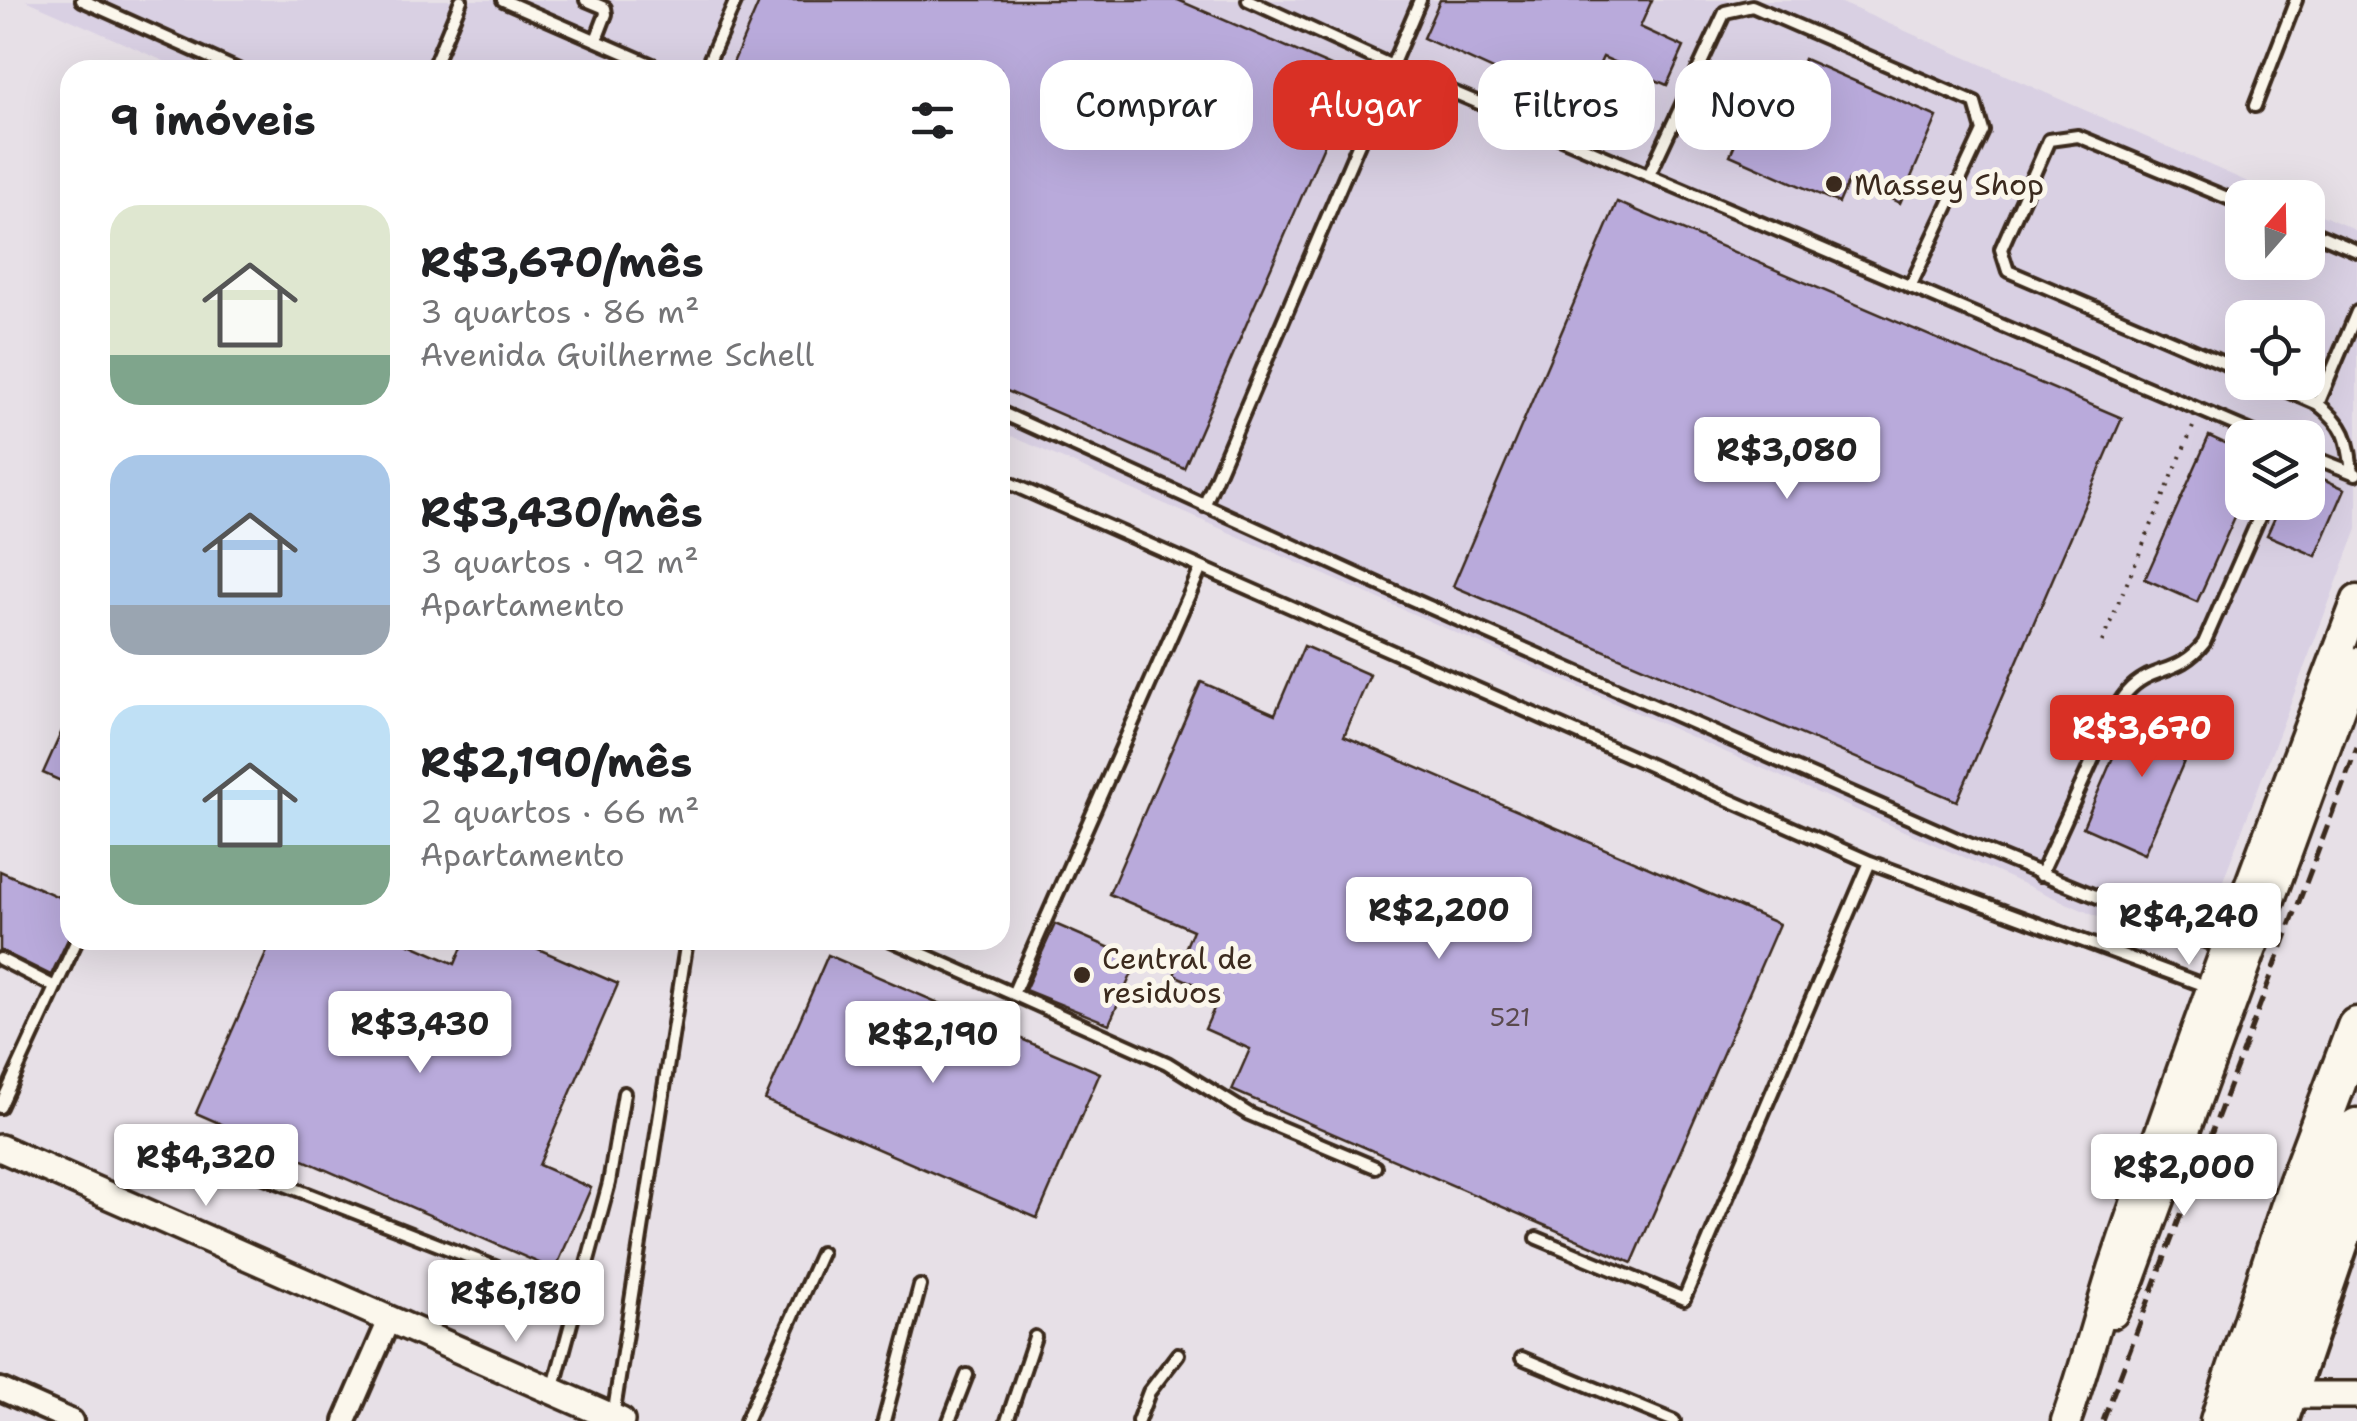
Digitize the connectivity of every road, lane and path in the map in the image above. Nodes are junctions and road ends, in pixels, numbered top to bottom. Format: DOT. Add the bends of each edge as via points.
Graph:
graph roads {
  1 [pos="503,0"];
  2 [pos="586,0"];
  3 [pos="736,0"];
  4 [pos="1248,0"];
  5 [pos="1420,0"];
  6 [pos="2296,0"];
  7 [pos="90,2"];
  8 [pos="456,2"];
  9 [pos="596,40"];
  10 [pos="216,60"];
  11 [pos="436,60"];
  12 [pos="641,60"];
  13 [pos="710,60"];
  14 [pos="1379,60"];
  15 [pos="1395,60"];
  16 [pos="1458,94"];
  17 [pos="2255,106"];
  18 [pos="1356,150"];
  19 [pos="1650,174"];
  20 [pos="2225,197"];
  21 [pos="2325,237"];
  22 [pos="2357,250"];
  23 [pos="1910,287"];
  24 [pos="2357,312"];
  25 [pos="2225,365"];
  26 [pos="2309,400"];
  27 [pos="2318,404"];
  28 [pos="2200,408"];
  29 [pos="1010,417"];
  30 [pos="2226,420"];
  31 [pos="2325,462"];
  32 [pos="2354,473"];
  33 [pos="1010,483"];
  34 [pos="1204,506"];
  35 [pos="2258,520"];
  36 [pos="1201,568"];
  37 [pos="2357,600"];
  38 [pos="2102,642"];
  39 [pos="2357,662"];
  40 [pos="1870,862"];
  41 [pos="2040,875"];
  42 [pos="73,950"];
  43 [pos="685,950"];
  44 [pos="913,950"];
  45 [pos="2238,954"];
  46 [pos="0,958"];
  47 [pos="56,987"];
  48 [pos="2224,991"];
  49 [pos="1012,994"];
  50 [pos="2357,1027"];
  51 [pos="5,1079"];
  52 [pos="624,1093"];
  53 [pos="0,1107"];
  54 [pos="2357,1128"];
  55 [pos="0,1148"];
  56 [pos="232,1164"];
  57 [pos="1375,1167"];
  58 [pos="2357,1198"];
  59 [pos="1537,1238"];
  60 [pos="822,1253"];
  61 [pos="920,1286"];
  62 [pos="578,1299"];
  63 [pos="390,1320"];
  64 [pos="1035,1337"];
  65 [pos="1178,1354"];
  66 [pos="1522,1358"];
  67 [pos="967,1375"];
  68 [pos="0,1389"];
  69 [pos="552,1391"];
  70 [pos="2357,1395"];
  71 [pos="2285,1408"];
  72 [pos="617,1419"];
  73 [pos="72,1421"];
  74 [pos="345,1421"];
  75 [pos="746,1421"];
  76 [pos="884,1421"];
  77 [pos="949,1421"];
  78 [pos="1007,1421"];
  79 [pos="1138,1421"];
  80 [pos="1674,1421"];
  81 [pos="2066,1421"];
  82 [pos="2220,1421"];
  83 [pos="2257,1421"];
  1 -- 9 [label="lane"];
  2 -- 9 [label="lane" via="605,8"];
  3 -- 13 [label="lane"];
  4 -- 14 [label="lane"];
  5 -- 15 [label="lane"];
  6 -- 17 [label="lane"];
  7 -- 10 [label="lane"];
  8 -- 11 [label="lane"];
  9 -- 12 [label="lane"];
  16 -- 19 [label="lane"];
  18 -- 34 [label="lane"];
  19 -- 23 [label="lane"];
  19 -- 23 [label="lane" via="1725,12 1752,6 1958,95 1974,103 1983,130"];
  20 -- 25 [label="lane" via="2078,136 2049,140 2001,249 2008,271"];
  21 -- 22 [label="lane"];
  23 -- 28 [label="lane"];
  24 -- 27 [label="lane"];
  26 -- 27 [label="lane"];
  27 -- 32 [label="lane" via="2343,426"];
  28 -- 30 [label="lane"];
  28 -- 38 [label="path"];
  29 -- 34 [label="lane"];
  31 -- 32 [label="lane"];
  33 -- 36 [label="lane"];
  34 -- 41 [label="lane"];
  35 -- 41 [label="lane" via="2204,642 2178,667 2137,681 2114,710"];
  36 -- 40 [label="lane"];
  36 -- 49 [label="lane"];
  37 -- 45 [label="main road"];
  39 -- 45 [label="main road"];
  40 -- 48 [label="lane"];
  40 -- 59 [label="lane" via="1684,1299"];
  41 -- 45 [label="lane"];
  42 -- 47 [label="lane"];
  43 -- 72 [label="lane"];
  44 -- 49 [label="lane"];
  45 -- 48 [label="main road"];
  46 -- 47 [label="lane"];
  47 -- 51 [label="lane"];
  48 -- 81 [label="main road" via="2112,1272"];
  49 -- 57 [label="lane" via="1167,1063 1249,1114"];
  50 -- 82 [label="highway"];
  51 -- 53 [label="lane"];
  52 -- 62 [label="lane"];
  54 -- 83 [label="highway"];
  55 -- 63 [label="street"];
  56 -- 62 [label="lane"];
  58 -- 71 [label="main road"];
  60 -- 75 [label="lane"];
  61 -- 76 [label="lane"];
  62 -- 69 [label="lane"];
  63 -- 69 [label="street"];
  63 -- 74 [label="street"];
  64 -- 78 [label="lane"];
  65 -- 79 [label="lane" via="1149,1392"];
  66 -- 80 [label="lane"];
  67 -- 77 [label="lane"];
  68 -- 73 [label="street"];
  69 -- 72 [label="street"];
  70 -- 71 [label="street"];
}
